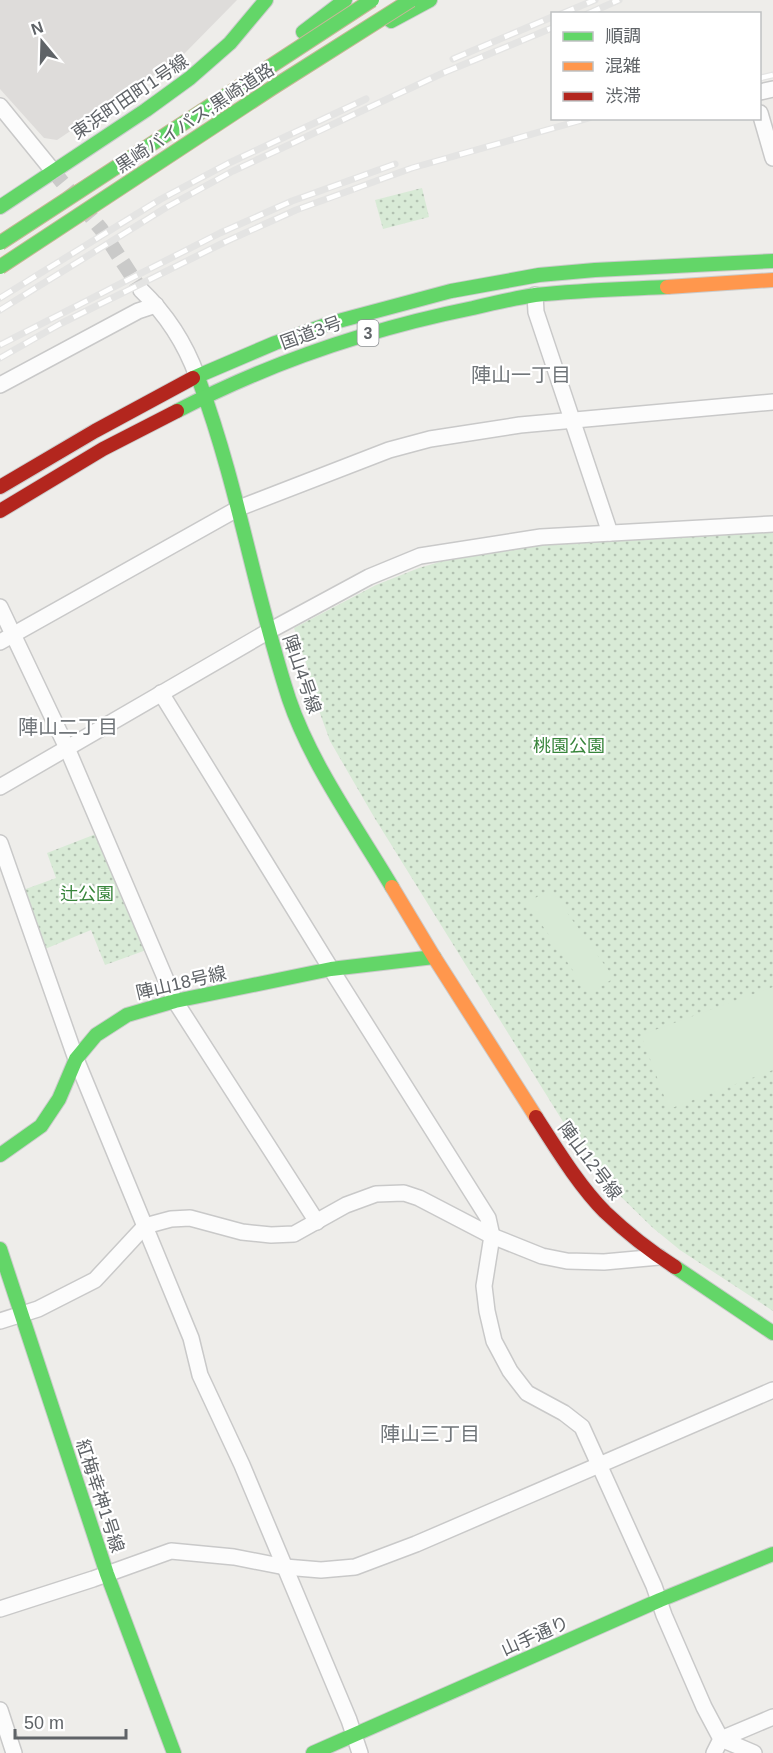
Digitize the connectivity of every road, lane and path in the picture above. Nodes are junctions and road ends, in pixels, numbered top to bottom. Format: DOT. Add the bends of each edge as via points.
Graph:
graph roads {
  1 [pos="266,0"];
  2 [pos="345,0"];
  3 [pos="372,0"];
  4 [pos="411,0"];
  5 [pos="430,0"];
  6 [pos="272,88"];
  7 [pos="0,106"];
  8 [pos="761,119"];
  9 [pos="186,122"];
  10 [pos="773,158"];
  11 [pos="53,171"];
  12 [pos="0,207"];
  13 [pos="0,243"];
  14 [pos="773,261"];
  15 [pos="0,267"];
  16 [pos="773,280"];
  17 [pos="141,290"];
  18 [pos="535,295"];
  19 [pos="156,305"];
  20 [pos="197,376"];
  21 [pos="0,385"];
  22 [pos="205,396"];
  23 [pos="773,402"];
  24 [pos="572,419"];
  25 [pos="0,487"];
  26 [pos="239,508"];
  27 [pos="0,511"];
  28 [pos="773,524"];
  29 [pos="610,533"];
  30 [pos="0,607"];
  31 [pos="269,631"];
  32 [pos="7,638"];
  33 [pos="161,693"];
  34 [pos="67,748"];
  35 [pos="0,787"];
  36 [pos="0,843"];
  37 [pos="434,957"];
  38 [pos="331,969"];
  39 [pos="175,1001"];
  40 [pos="76,1059"];
  41 [pos="0,1155"];
  42 [pos="317,1222"];
  43 [pos="145,1226"];
  44 [pos="492,1236"];
  45 [pos="0,1249"];
  46 [pos="659,1257"];
  47 [pos="22,1314"];
  48 [pos="0,1321"];
  49 [pos="773,1333"];
  50 [pos="773,1390"];
  51 [pos="601,1465"];
  52 [pos="773,1554"];
  53 [pos="285,1567"];
  54 [pos="107,1574"];
  55 [pos="660,1600"];
  56 [pos="0,1609"];
  57 [pos="0,1710"];
  58 [pos="773,1717"];
  59 [pos="354,1735"];
  60 [pos="717,1746"];
  61 [pos="14,1753"];
  62 [pos="174,1753"];
  63 [pos="313,1753"];
  64 [pos="360,1753"];
  65 [pos="754,1753"];
  1 -- 11 [label="main road, 東浜町田町1号線" via="247,27 202,70"];
  2 -- 9 [label="main road, bridge"];
  3 -- 9 [label="main road, 黒崎バイパス;黒崎道路, bridge"];
  4 -- 6 [label="main road, 黒崎バイパス;黒崎道路, bridge"];
  5 -- 6 [label="main road, bridge"];
  6 -- 15 [label="main road, 黒崎バイパス;黒崎道路, bridge"];
  7 -- 11 [label="street"];
  8 -- 10 [label="street"];
  9 -- 13 [label="main road, 黒崎バイパス;黒崎道路, bridge"];
  11 -- 12 [label="main road, 東浜町田町1号線"];
  14 -- 20 [label="main road, 国道3号 / 3" via="595,270 452,291 331,323"];
  16 -- 18 [label="main road, 国道3号 / 3"];
  17 -- 19 [label="street"];
  18 -- 22 [label="main road, 国道3号 / 3" via="362,334"];
  18 -- 24 [label="street" via="536,312"];
  19 -- 20 [label="street" via="188,351"];
  19 -- 21 [label="street"];
  20 -- 22 [label="main road, 陣山4号線"];
  20 -- 25 [label="main road, 国道3号 / 3"];
  22 -- 26 [label="main road, 陣山4号線"];
  22 -- 27 [label="main road, 国道3号 / 3" via="103,449"];
  23 -- 24 [label="street"];
  24 -- 26 [label="street" via="441,437 388,450"];
  24 -- 29 [label="street"];
  26 -- 31 [label="main road, 陣山4号線"];
  26 -- 32 [label="street"];
  28 -- 29 [label="street"];
  29 -- 31 [label="street" via="541,537 420,556 369,577"];
  30 -- 32 [label="street"];
  31 -- 33 [label="street"];
  31 -- 37 [label="main road, 陣山4号線" via="290,701 311,751"];
  32 -- 34 [label="street"];
  33 -- 34 [label="street"];
  33 -- 38 [label="street"];
  34 -- 35 [label="street"];
  34 -- 39 [label="street"];
  36 -- 40 [label="street"];
  37 -- 38 [label="main road, 陣山18号線"];
  37 -- 46 [label="main road, 陣山12号線" via="564,1161 604,1211"];
  38 -- 39 [label="main road, 陣山18号線"];
  38 -- 44 [label="street" via="488,1218"];
  39 -- 40 [label="main road, 陣山18号線" via="127,1015 96,1035"];
  39 -- 42 [label="street"];
  40 -- 41 [label="main road, 陣山18号線" via="59,1099 41,1126"];
  40 -- 43 [label="street"];
  42 -- 43 [label="street" via="294,1234 271,1235 242,1232 190,1218"];
  42 -- 44 [label="street" via="376,1194 404,1193"];
  43 -- 47 [label="street" via="95,1280"];
  43 -- 53 [label="street" via="191,1338 200,1374"];
  44 -- 46 [label="street" via="542,1256 567,1261"];
  44 -- 51 [label="street" via="484,1286 494,1341 527,1393 582,1426"];
  45 -- 47 [label="main road, 紅梅幸神1号線"];
  46 -- 49 [label="main road, 陣山12号線"];
  47 -- 48 [label="street"];
  47 -- 54 [label="main road, 紅梅幸神1号線"];
  50 -- 51 [label="street"];
  51 -- 53 [label="street" via="355,1567"];
  51 -- 55 [label="street"];
  52 -- 55 [label="main road, 山手通り"];
  53 -- 54 [label="street" via="171,1551"];
  53 -- 59 [label="street"];
  54 -- 56 [label="street"];
  54 -- 62 [label="main road, 紅梅幸神1号線"];
  55 -- 59 [label="main road, 山手通り"];
  55 -- 60 [label="street"];
  57 -- 61 [label="street"];
  58 -- 60 [label="street"];
  59 -- 63 [label="main road, 山手通り"];
  59 -- 64 [label="street"];
  60 -- 65 [label="street"];
}
